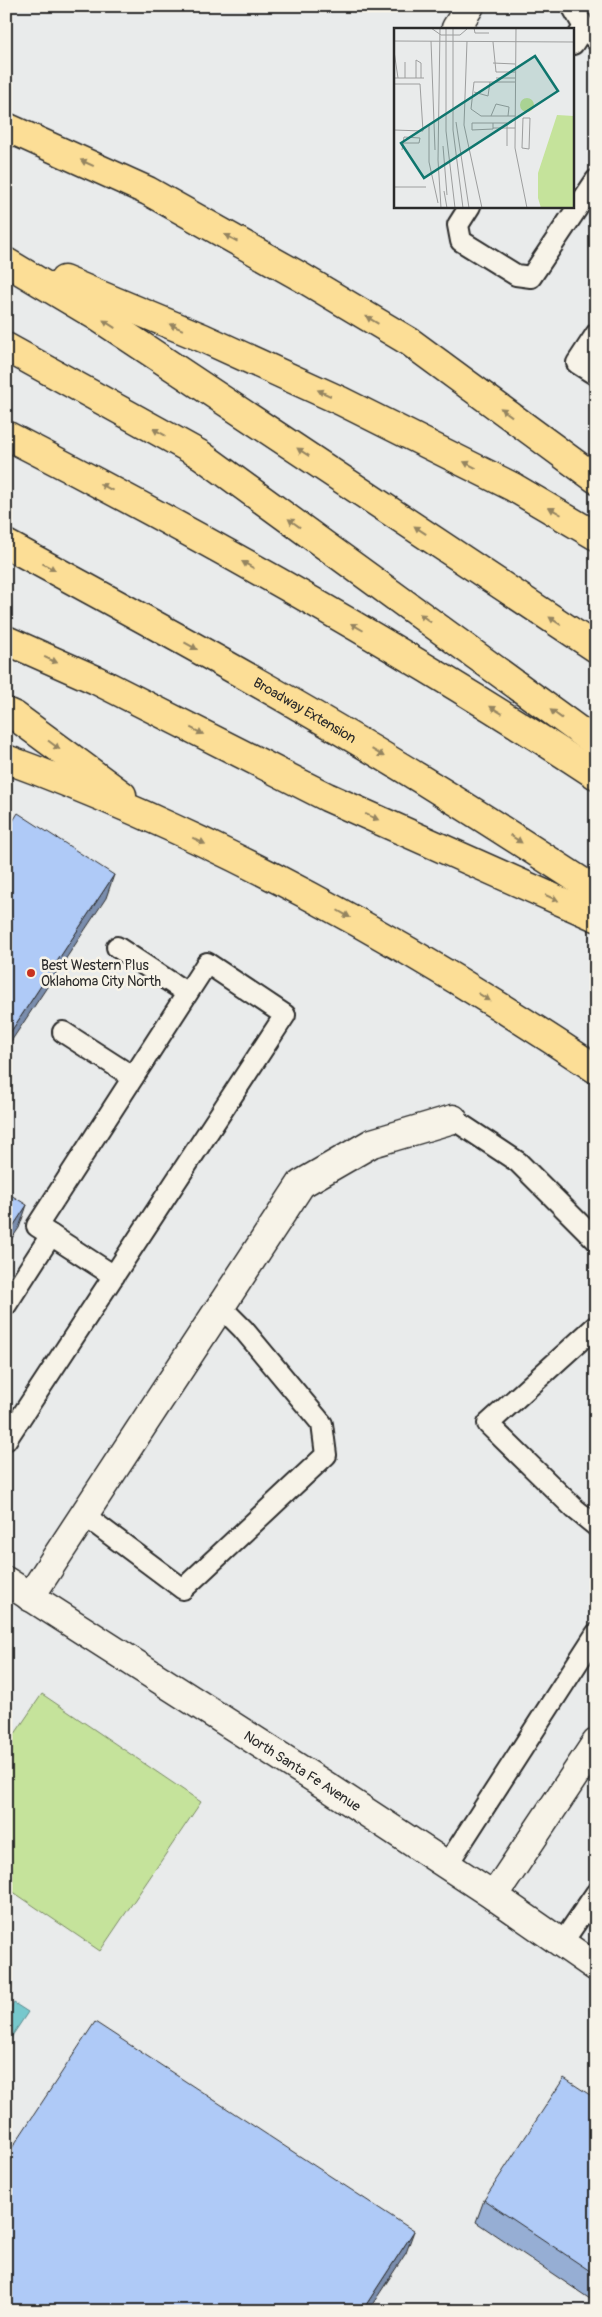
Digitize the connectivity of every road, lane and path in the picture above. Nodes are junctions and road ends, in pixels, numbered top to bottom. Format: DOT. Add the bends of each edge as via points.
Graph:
graph roads {
  1 [pos="470,6"];
  2 [pos="572,6"];
  3 [pos="456,28"];
  4 [pos="590,34"];
  5 [pos="574,43"];
  6 [pos="6,127"];
  7 [pos="596,180"];
  8 [pos="469,208"];
  9 [pos="6,258"];
  10 [pos="6,262"];
  11 [pos="596,334"];
  12 [pos="6,347"];
  13 [pos="596,375"];
  14 [pos="6,436"];
  15 [pos="596,479"];
  16 [pos="596,536"];
  17 [pos="6,544"];
  18 [pos="6,640"];
  19 [pos="596,648"];
  20 [pos="6,712"];
  21 [pos="596,743"];
  22 [pos="6,759"];
  23 [pos="596,775"];
  24 [pos="155,820"];
  25 [pos="596,890"];
  26 [pos="596,917"];
  27 [pos="117,947"];
  28 [pos="188,993"];
  29 [pos="64,1032"];
  30 [pos="596,1069"];
  31 [pos="133,1077"];
  32 [pos="453,1119"];
  33 [pos="51,1236"];
  34 [pos="596,1240"];
  35 [pos="114,1276"];
  36 [pos="6,1305"];
  37 [pos="221,1307"];
  38 [pos="596,1326"];
  39 [pos="6,1440"];
  40 [pos="84,1515"];
  41 [pos="596,1526"];
  42 [pos="6,1581"];
  43 [pos="30,1597"];
  44 [pos="596,1634"];
  45 [pos="596,1744"];
  46 [pos="447,1865"];
  47 [pos="596,1893"];
  48 [pos="494,1896"];
  49 [pos="562,1943"];
  50 [pos="596,1967"];
  1 -- 3 [label="street"];
  2 -- 4 [label="lane"];
  4 -- 5 [label="lane"];
  15 -- 6 [label="highway, one-way" via="410,342 148,191"];
  7 -- 8 [label="lane" via="531,277 516,275 461,242 458,225"];
  16 -- 9 [label="highway, one-way" via="513,487 341,401 203,338"];
  19 -- 10 [label="highway, one-way" via="98,317"];
  11 -- 13 [label="lane" via="576,363"];
  21 -- 12 [label="highway, one-way" via="201,455"];
  23 -- 14 [label="highway, one-way" via="383,642 118,493"];
  17 -- 25 [label="highway, Broadway Extension, one-way" via="345,734"];
  18 -- 26 [label="highway, one-way" via="96,680 327,797"];
  20 -- 24 [label="highway, one-way"];
  22 -- 24 [label="highway"];
  24 -- 30 [label="highway, one-way" via="318,899 419,956"];
  27 -- 28 [label="lane"];
  28 -- 31 [label="lane"];
  28 -- 35 [label="lane" via="207,963 285,1015"];
  29 -- 31 [label="lane"];
  31 -- 33 [label="lane" via="37,1226"];
  32 -- 34 [label="lane" via="518,1162"];
  32 -- 37 [label="street" via="372,1142 301,1184"];
  33 -- 35 [label="lane"];
  33 -- 36 [label="lane"];
  35 -- 39 [label="lane"];
  37 -- 40 [label="street"];
  37 -- 40 [label="lane" via="322,1424 326,1455 183,1589"];
  38 -- 41 [label="lane" via="488,1424"];
  40 -- 43 [label="street"];
  42 -- 43 [label="street, North Santa Fe Avenue"];
  43 -- 46 [label="street, North Santa Fe Avenue"];
  44 -- 46 [label="lane"];
  45 -- 48 [label="street"];
  46 -- 48 [label="street, North Santa Fe Avenue"];
  47 -- 49 [label="lane"];
  48 -- 49 [label="street, North Santa Fe Avenue"];
  49 -- 50 [label="street, North Santa Fe Avenue"];
}
